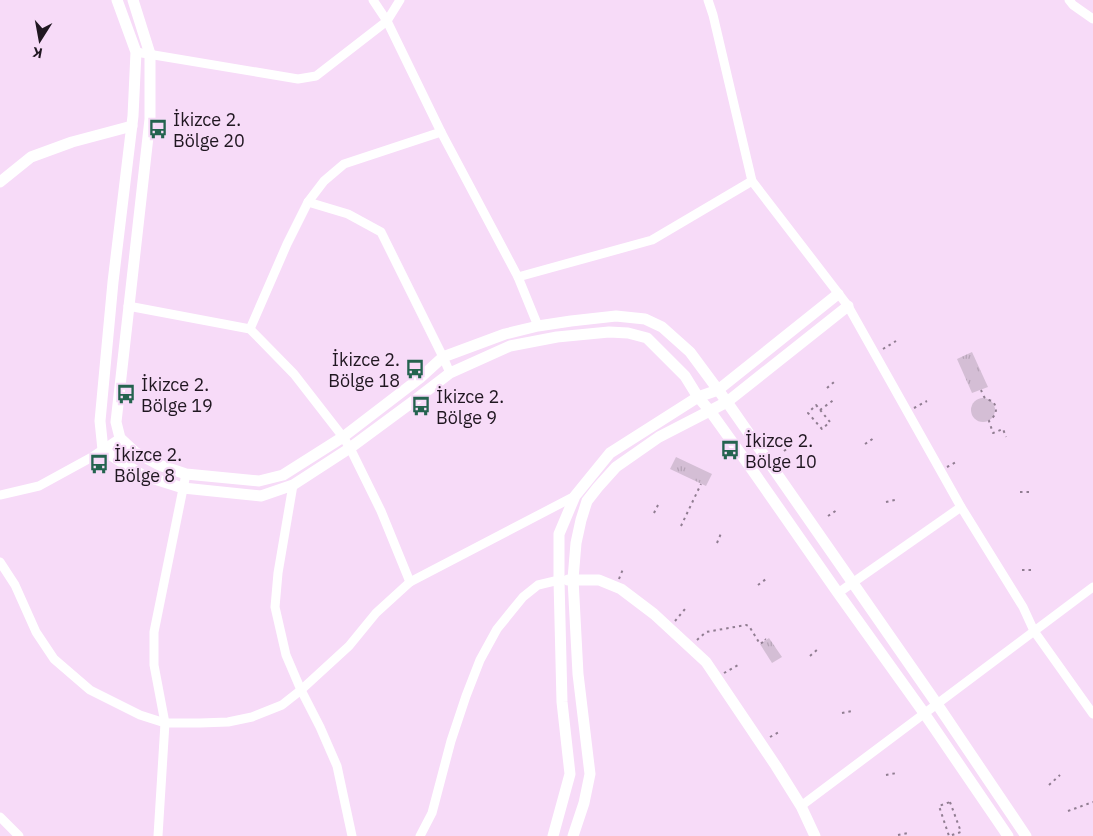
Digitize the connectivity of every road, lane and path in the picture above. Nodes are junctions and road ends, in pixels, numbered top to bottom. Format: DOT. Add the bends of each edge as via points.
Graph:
graph roads {
  1 [pos="117,0"];
  2 [pos="132,0"];
  3 [pos="373,0"];
  4 [pos="400,0"];
  5 [pos="708,0"];
  6 [pos="1069,0"];
  7 [pos="1093,20"];
  8 [pos="387,21"];
  9 [pos="136,52"];
  10 [pos="150,54"];
  11 [pos="132,126"];
  12 [pos="441,132"];
  13 [pos="752,181"];
  14 [pos="0,182"];
  15 [pos="308,202"];
  16 [pos="518,278"];
  17 [pos="838,294"];
  18 [pos="128,306"];
  19 [pos="848,306"];
  20 [pos="538,326"];
  21 [pos="250,329"];
  22 [pos="896,340"];
  23 [pos="875,354"];
  24 [pos="443,357"];
  25 [pos="450,373"];
  26 [pos="834,382"];
  27 [pos="827,388"];
  28 [pos="718,390"];
  29 [pos="981,390"];
  30 [pos="698,397"];
  31 [pos="834,399"];
  32 [pos="927,400"];
  33 [pos="727,402"];
  34 [pos="820,410"];
  35 [pos="710,411"];
  36 [pos="908,412"];
  37 [pos="343,437"];
  38 [pos="1006,437"];
  39 [pos="120,438"];
  40 [pos="874,438"];
  41 [pos="865,444"];
  42 [pos="792,445"];
  43 [pos="350,448"];
  44 [pos="103,450"];
  45 [pos="784,451"];
  46 [pos="958,461"];
  47 [pos="940,470"];
  48 [pos="186,474"];
  49 [pos="701,484"];
  50 [pos="293,485"];
  51 [pos="183,488"];
  52 [pos="1020,492"];
  53 [pos="1032,492"];
  54 [pos="0,495"];
  55 [pos="574,496"];
  56 [pos="896,500"];
  57 [pos="886,502"];
  58 [pos="658,505"];
  59 [pos="961,507"];
  60 [pos="837,510"];
  61 [pos="654,513"];
  62 [pos="828,516"];
  63 [pos="681,526"];
  64 [pos="722,531"];
  65 [pos="717,543"];
  66 [pos="0,562"];
  67 [pos="1022,570"];
  68 [pos="1034,570"];
  69 [pos="573,579"];
  70 [pos="766,579"];
  71 [pos="559,580"];
  72 [pos="410,582"];
  73 [pos="852,583"];
  74 [pos="758,585"];
  75 [pos="1093,587"];
  76 [pos="838,593"];
  77 [pos="685,609"];
  78 [pos="670,628"];
  79 [pos="1034,631"];
  80 [pos="765,639"];
  81 [pos="689,646"];
  82 [pos="818,649"];
  83 [pos="810,656"];
  84 [pos="738,665"];
  85 [pos="716,677"];
  86 [pos="301,690"];
  87 [pos="937,704"];
  88 [pos="852,711"];
  89 [pos="842,713"];
  90 [pos="924,713"];
  91 [pos="1093,714"];
  92 [pos="165,723"];
  93 [pos="896,773"];
  94 [pos="886,775"];
  95 [pos="1060,775"];
  96 [pos="1049,785"];
  97 [pos="1093,802"];
  98 [pos="801,806"];
  99 [pos="1068,811"];
  100 [pos="0,817"];
  101 [pos="908,833"];
  102 [pos="898,835"];
  103 [pos="955,835"];
  104 [pos="19,836"];
  105 [pos="158,836"];
  106 [pos="352,836"];
  107 [pos="420,836"];
  108 [pos="553,836"];
  109 [pos="573,836"];
  110 [pos="815,836"];
  111 [pos="949,836"];
  112 [pos="1008,836"];
  113 [pos="1026,836"];
  1 -- 9 [label="main road"];
  2 -- 10 [label="main road"];
  3 -- 8 [label="street"];
  4 -- 8 [label="street"];
  5 -- 13 [label="street"];
  6 -- 7 [label="street"];
  8 -- 10 [label="street" via="316,76 298,79"];
  8 -- 12 [label="street"];
  9 -- 10 [label="street"];
  9 -- 11 [label="main road"];
  10 -- 18 [label="main road" via="150,119"];
  11 -- 14 [label="main road" via="31,157"];
  11 -- 44 [label="main road" via="100,421"];
  12 -- 15 [label="street" via="344,164 324,181"];
  12 -- 16 [label="street"];
  13 -- 16 [label="street" via="652,240"];
  13 -- 17 [label="street"];
  15 -- 21 [label="street"];
  15 -- 24 [label="street" via="348,214 381,232"];
  16 -- 20 [label="street"];
  17 -- 19 [label="street"];
  17 -- 28 [label="main road"];
  18 -- 21 [label="street"];
  18 -- 39 [label="main road" via="116,422"];
  19 -- 23 [label="street"];
  19 -- 33 [label="main road"];
  20 -- 24 [label="main road" via="505,334"];
  20 -- 28 [label="main road" via="616,316 644,319 662,327 690,352"];
  21 -- 37 [label="street" via="294,374"];
  22 -- 23 [label="path"];
  23 -- 36 [label="street"];
  24 -- 25 [label="street"];
  24 -- 37 [label="main road"];
  25 -- 30 [label="main road" via="510,346 557,337 628,333 647,338 684,376"];
  25 -- 43 [label="main road"];
  26 -- 27 [label="path"];
  28 -- 30 [label="main road"];
  28 -- 33 [label="main road"];
  29 -- 38 [label="path" via="995,406 994,417 989,421 993,433 1003,429"];
  30 -- 35 [label="main road"];
  30 -- 55 [label="main road" via="610,453"];
  31 -- 34 [label="path"];
  32 -- 36 [label="path"];
  33 -- 35 [label="main road"];
  33 -- 73 [label="main road"];
  34 -- 34 [label="path" via="816,405 808,413 822,429 830,422"];
  35 -- 69 [label="main road" via="660,437 616,467 598,487 587,501 581,520"];
  35 -- 76 [label="main road"];
  36 -- 47 [label="street"];
  37 -- 43 [label="street"];
  37 -- 48 [label="main road" via="283,475 259,482"];
  39 -- 44 [label="street"];
  39 -- 48 [label="main road" via="135,452 159,466"];
  40 -- 41 [label="path"];
  42 -- 45 [label="path"];
  43 -- 50 [label="main road"];
  43 -- 72 [label="street" via="381,511"];
  44 -- 51 [label="main road" via="142,475"];
  44 -- 54 [label="street" via="39,486"];
  46 -- 47 [label="path"];
  47 -- 59 [label="street"];
  48 -- 51 [label="street"];
  49 -- 63 [label="path"];
  50 -- 51 [label="main road" via="261,496"];
  50 -- 86 [label="street" via="275,607 286,655"];
  51 -- 92 [label="street" via="154,632 154,664"];
  52 -- 53 [label="path"];
  55 -- 71 [label="main road" via="559,534"];
  55 -- 72 [label="street"];
  56 -- 57 [label="path"];
  58 -- 61 [label="path"];
  59 -- 73 [label="street"];
  59 -- 79 [label="street" via="1023,607"];
  60 -- 62 [label="path"];
  64 -- 65 [label="path"];
  66 -- 92 [label="street" via="15,585 36,632 54,659 90,690 140,715"];
  67 -- 68 [label="path"];
  69 -- 71 [label="main road"];
  69 -- 78 [label="main road" via="599,580 621,589"];
  69 -- 109 [label="main road" via="578,674 590,774"];
  70 -- 74 [label="path"];
  71 -- 107 [label="street" via="538,585 523,597 497,630 480,660 451,741 432,813"];
  71 -- 108 [label="main road" via="562,702 570,774"];
  72 -- 86 [label="street" via="376,613 349,646"];
  73 -- 76 [label="street"];
  73 -- 87 [label="main road"];
  75 -- 79 [label="street"];
  76 -- 90 [label="main road"];
  77 -- 78 [label="path"];
  78 -- 81 [label="main road"];
  79 -- 87 [label="street"];
  79 -- 91 [label="street"];
  80 -- 81 [label="path" via="760,644 746,625 706,632"];
  81 -- 85 [label="main road"];
  82 -- 83 [label="path"];
  84 -- 85 [label="path"];
  85 -- 98 [label="main road"];
  86 -- 92 [label="street" via="282,705 252,717 228,722"];
  86 -- 106 [label="street" via="337,766"];
  87 -- 90 [label="street"];
  87 -- 113 [label="main road"];
  88 -- 89 [label="path"];
  90 -- 98 [label="street"];
  90 -- 112 [label="main road"];
  92 -- 105 [label="street"];
  93 -- 94 [label="path"];
  95 -- 96 [label="path"];
  97 -- 99 [label="path"];
  98 -- 110 [label="main road"];
  100 -- 104 [label="street"];
  101 -- 102 [label="path"];
  103 -- 111 [label="path"];
  103 -- 111 [label="path" via="961,832 950,802 939,806"];
}
